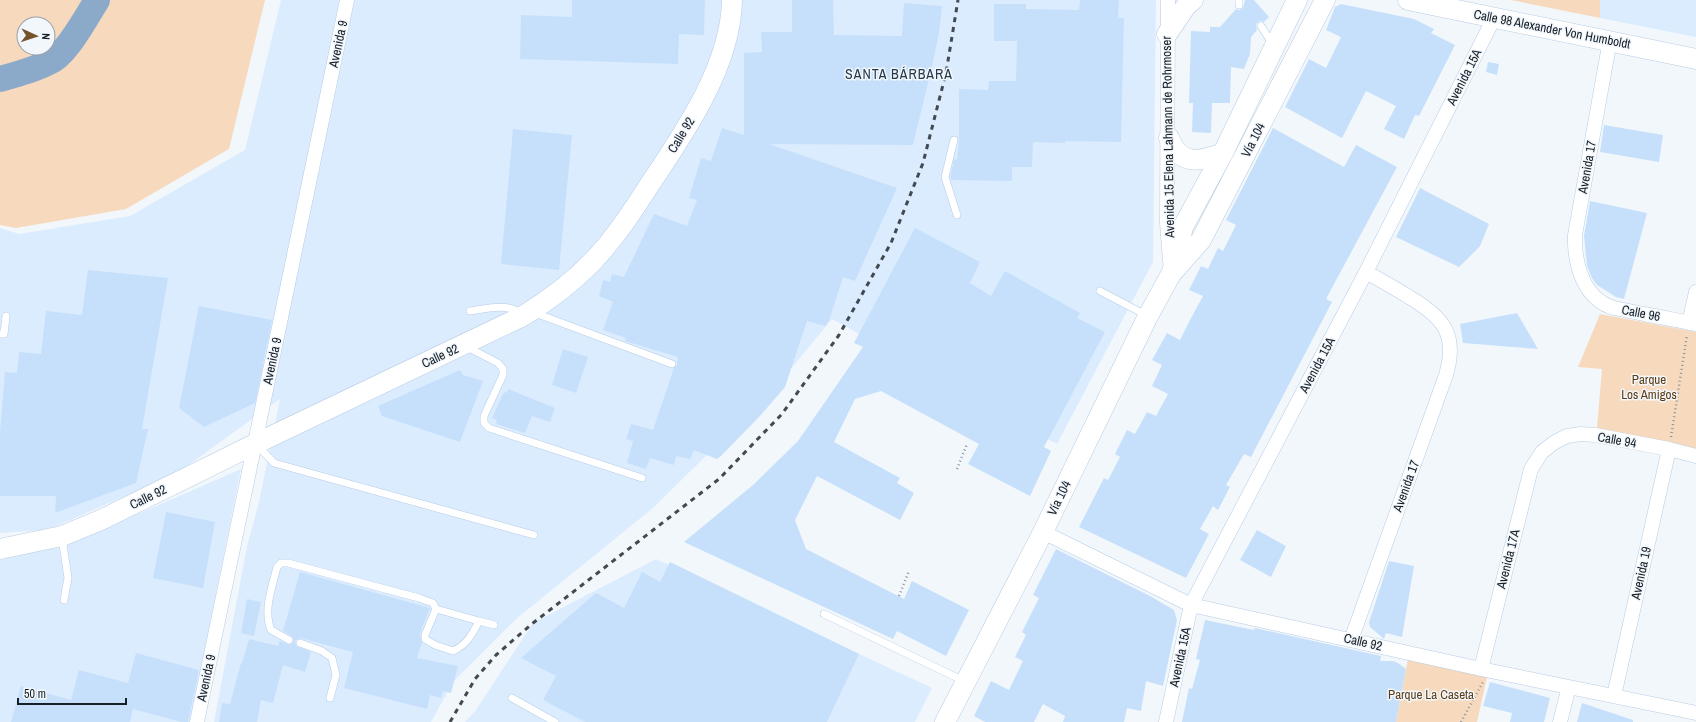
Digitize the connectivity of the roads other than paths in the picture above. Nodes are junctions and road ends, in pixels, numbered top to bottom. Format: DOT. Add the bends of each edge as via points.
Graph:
graph roads {
  1 [pos="347,0"];
  2 [pos="732,0"];
  3 [pos="1168,0"];
  4 [pos="1193,0"];
  5 [pos="1279,0"];
  6 [pos="1297,0"];
  7 [pos="1325,0"];
  8 [pos="1408,0"];
  9 [pos="1494,18"];
  10 [pos="1261,26"];
  11 [pos="1284,27"];
  12 [pos="1167,34"];
  13 [pos="1610,40"];
  14 [pos="1274,46"];
  15 [pos="1696,59"];
  16 [pos="1169,138"];
  17 [pos="954,140"];
  18 [pos="1223,152"];
  19 [pos="957,215"];
  20 [pos="1366,272"];
  21 [pos="1171,274"];
  22 [pos="1100,291"];
  23 [pos="1590,291"];
  24 [pos="1696,292"];
  25 [pos="470,311"];
  26 [pos="527,314"];
  27 [pos="6,316"];
  28 [pos="1148,316"];
  29 [pos="1693,323"];
  30 [pos="0,334"];
  31 [pos="463,345"];
  32 [pos="672,364"];
  33 [pos="255,444"];
  34 [pos="1669,449"];
  35 [pos="1542,452"];
  36 [pos="1696,456"];
  37 [pos="642,478"];
  38 [pos="1043,532"];
  39 [pos="534,535"];
  40 [pos="62,536"];
  41 [pos="0,549"];
  42 [pos="64,600"];
  43 [pos="1191,605"];
  44 [pos="436,609"];
  45 [pos="824,614"];
  46 [pos="479,621"];
  47 [pos="494,625"];
  48 [pos="289,640"];
  49 [pos="1351,640"];
  50 [pos="300,643"];
  51 [pos="1483,674"];
  52 [pos="966,682"];
  53 [pos="1569,687"];
  54 [pos="1614,696"];
  55 [pos="330,698"];
  56 [pos="512,698"];
  57 [pos="1696,713"];
  58 [pos="197,722"];
  59 [pos="555,722"];
  60 [pos="945,722"];
  61 [pos="1166,722"];
  62 [pos="1560,722"];
  1 -- 33 [label="street, Avenida 9"];
  2 -- 26 [label="street, Calle 92" via="725,45 714,76 656,176 596,259 554,296"];
  3 -- 12 [label="street, Avenida 15 Elena Lahmann de Rohrmoser"];
  4 -- 12 [label="street"];
  5 -- 11 [label="street" via="1284,10"];
  6 -- 11 [label="street, Vía 104"];
  7 -- 21 [label="street, Vía 104" via="1201,240"];
  8 -- 9 [label="street, Calle 98 Alexander Von Humboldt"];
  9 -- 13 [label="street, Calle 98 Alexander Von Humboldt"];
  9 -- 20 [label="street, Avenida 15A"];
  10 -- 14 [label="lane"];
  11 -- 14 [label="street, Vía 104"];
  12 -- 16 [label="street, Avenida 15 Elena Lahmann de Rohrmoser"];
  13 -- 15 [label="street, Calle 98 Alexander Von Humboldt"];
  13 -- 23 [label="street, Avenida 17" via="1575,234 1575,258"];
  14 -- 18 [label="street, Vía 104"];
  16 -- 18 [label="street" via="1173,149 1179,155 1190,159 1201,160"];
  16 -- 21 [label="street, Avenida 15 Elena Lahmann de Rohrmoser" via="1167,223"];
  17 -- 19 [label="lane" via="945,177"];
  18 -- 21 [label="street, Vía 104" via="1183,227"];
  20 -- 43 [label="street, Avenida 15A"];
  20 -- 49 [label="street, Avenida 17" via="1427,308 1441,321 1447,331 1451,348 1446,375"];
  21 -- 28 [label="street, Vía 104"];
  22 -- 28 [label="lane"];
  23 -- 29 [label="street, Calle 96" via="1613,307"];
  24 -- 29 [label="street"];
  25 -- 26 [label="lane" via="496,307 515,309"];
  26 -- 31 [label="street, Calle 92"];
  26 -- 32 [label="lane"];
  27 -- 30 [label="lane" via="4,334"];
  28 -- 38 [label="street, Vía 104"];
  31 -- 33 [label="street, Calle 92"];
  31 -- 37 [label="lane" via="503,368 503,375 484,416 484,423 488,428"];
  33 -- 39 [label="lane" via="274,463"];
  33 -- 40 [label="street, Calle 92" via="103,519"];
  33 -- 58 [label="street, Avenida 9"];
  34 -- 35 [label="street, Calle 94" via="1581,434 1561,439"];
  34 -- 36 [label="street, Calle 94"];
  34 -- 54 [label="street, Avenida 19"];
  35 -- 51 [label="street, Avenida 17A" via="1529,474"];
  38 -- 43 [label="street, Calle 92"];
  38 -- 52 [label="street, Vía 104"];
  40 -- 41 [label="street, Calle 92"];
  40 -- 42 [label="lane" via="68,578"];
  43 -- 49 [label="street, Calle 92"];
  43 -- 61 [label="street, Avenida 15A"];
  44 -- 46 [label="lane"];
  44 -- 46 [label="lane" via="425,635 426,640 453,651 460,648 473,634"];
  44 -- 48 [label="lane" via="433,603 419,598 282,563 277,568 267,610 268,623 271,630"];
  45 -- 52 [label="lane"];
  46 -- 47 [label="lane"];
  49 -- 51 [label="street, Calle 92"];
  50 -- 55 [label="lane" via="322,651 332,658 336,675"];
  51 -- 53 [label="street, Calle 92"];
  52 -- 60 [label="street, Vía 104"];
  53 -- 54 [label="street, Calle 92"];
  53 -- 62 [label="street"];
  54 -- 57 [label="street, Calle 92"];
  56 -- 59 [label="lane"];
}
